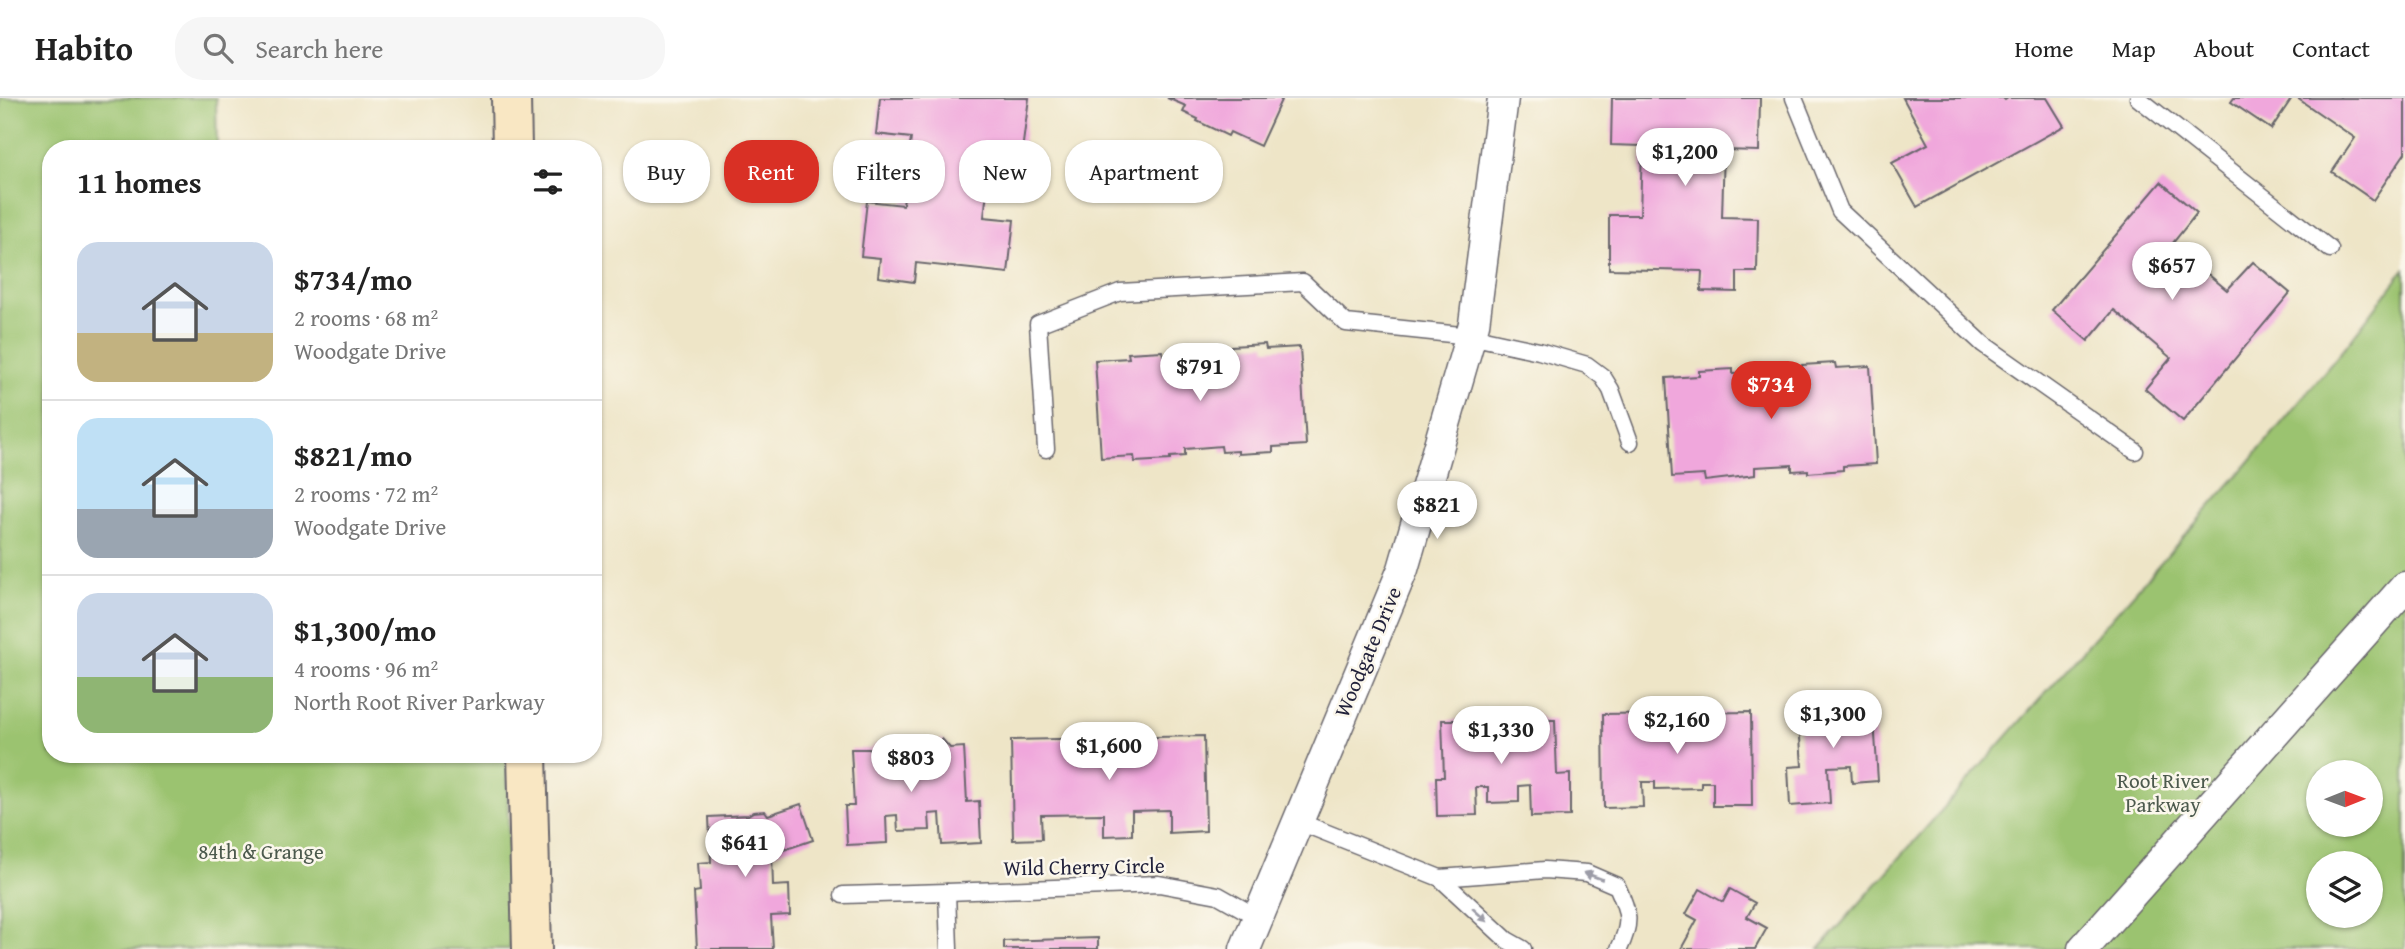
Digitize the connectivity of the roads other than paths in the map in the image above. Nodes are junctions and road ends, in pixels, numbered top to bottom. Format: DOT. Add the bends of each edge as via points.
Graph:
graph roads {
  1 [pos="511,98"];
  2 [pos="1503,98"];
  3 [pos="1794,98"];
  4 [pos="2138,98"];
  5 [pos="512,140"];
  6 [pos="2330,249"];
  7 [pos="1470,336"];
  8 [pos="1630,442"];
  9 [pos="1046,449"];
  10 [pos="2135,451"];
  11 [pos="2405,587"];
  12 [pos="527,763"];
  13 [pos="1297,821"];
  14 [pos="1440,878"];
  15 [pos="947,892"];
  16 [pos="843,895"];
  17 [pos="1258,917"];
  18 [pos="532,949"];
  19 [pos="949,949"];
  20 [pos="1245,949"];
  21 [pos="1524,949"];
  22 [pos="1619,949"];
  23 [pos="2083,949"];
  1 -- 5 [label="street"];
  2 -- 7 [label="street, Woodgate Drive"];
  3 -- 10 [label="lane" via="1840,211 1983,344"];
  4 -- 6 [label="lane"];
  7 -- 8 [label="lane" via="1587,365 1611,390"];
  7 -- 9 [label="lane" via="1346,323 1303,282 1120,292 1038,324"];
  7 -- 13 [label="street, Woodgate Drive" via="1403,569"];
  11 -- 23 [label="street"];
  12 -- 18 [label="street"];
  13 -- 14 [label="lane"];
  13 -- 17 [label="street, Woodgate Drive"];
  14 -- 21 [label="lane, one-way" via="1507,940"];
  22 -- 14 [label="lane, one-way" via="1628,909 1617,886 1587,873 1545,870"];
  15 -- 16 [label="lane, Wild Cherry Circle"];
  15 -- 17 [label="lane, Wild Cherry Circle" via="1159,884 1218,895"];
  15 -- 19 [label="lane"];
  17 -- 20 [label="street, Woodgate Drive"];
}
